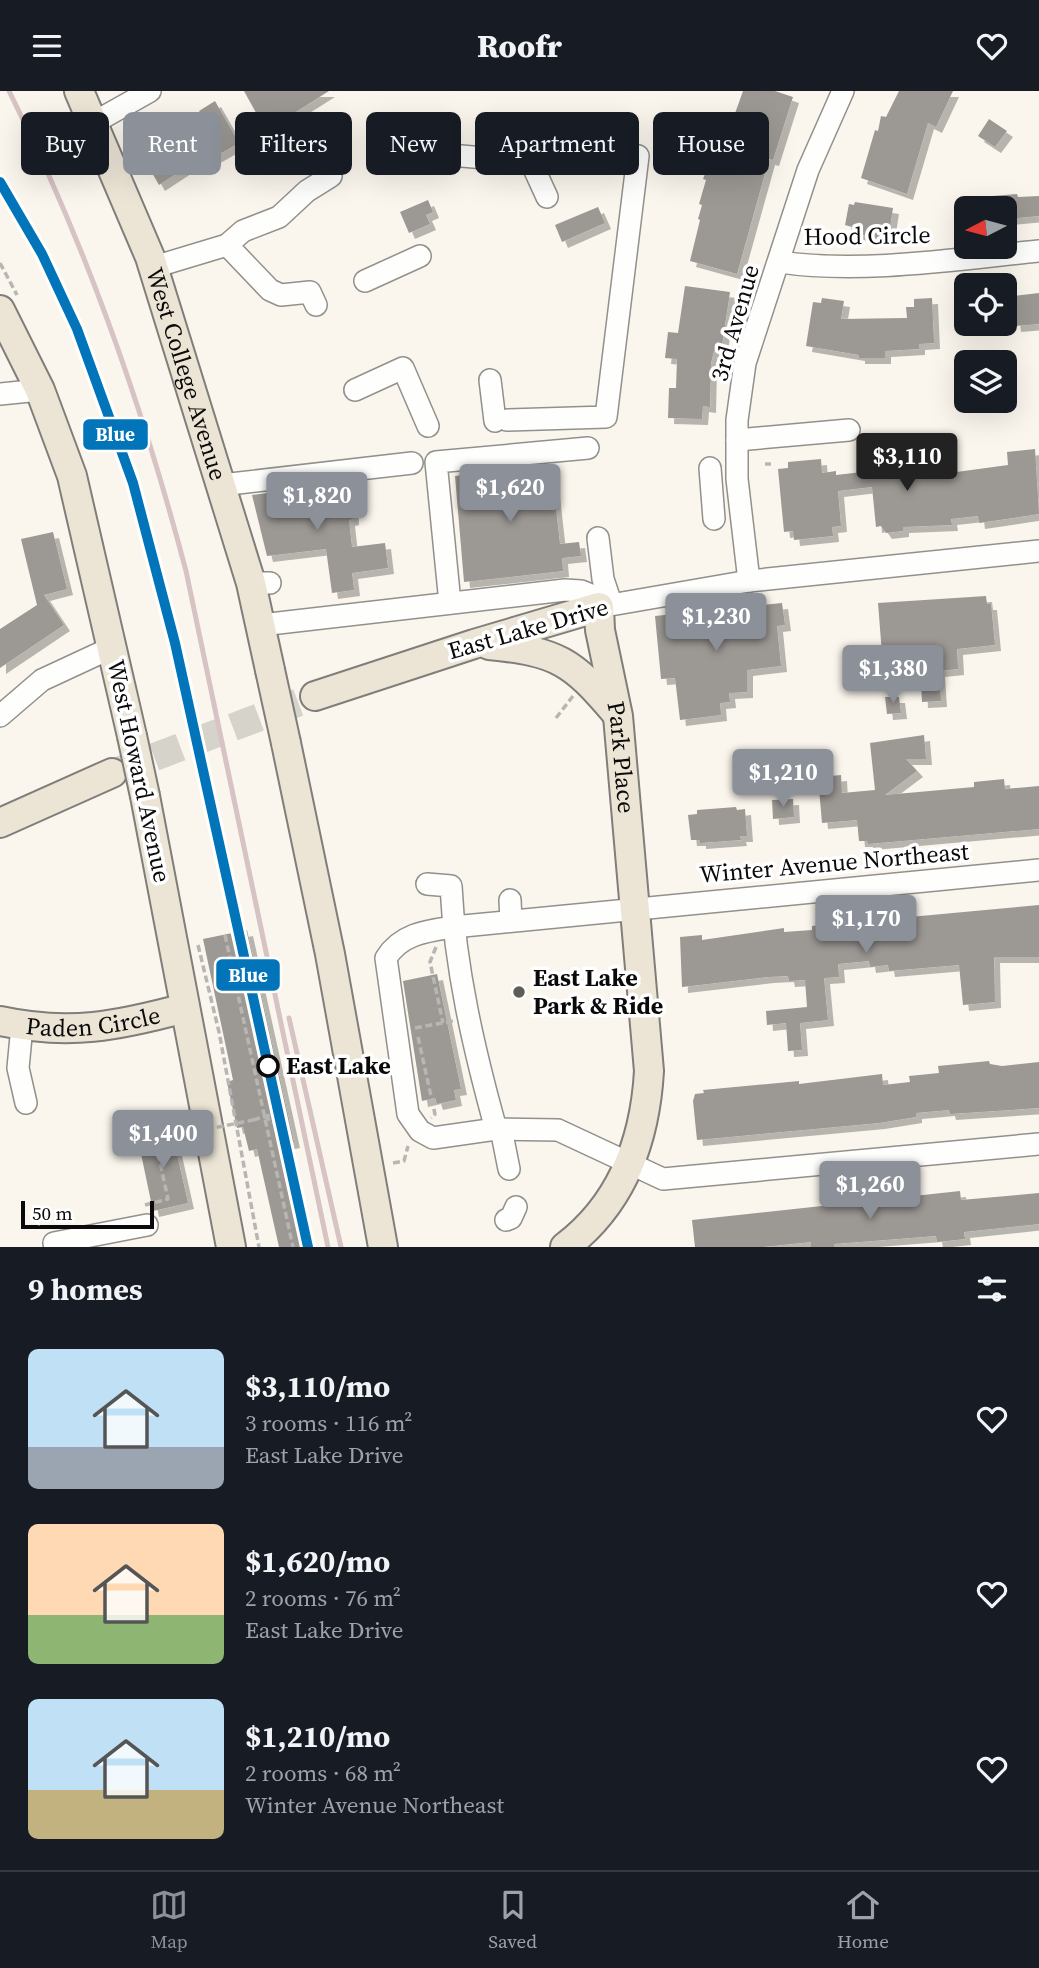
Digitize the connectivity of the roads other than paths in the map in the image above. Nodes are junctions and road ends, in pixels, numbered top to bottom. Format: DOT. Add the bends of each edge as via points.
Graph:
graph roads {
  1 [pos="79,91"];
  2 [pos="150,91"];
  3 [pos="844,91"];
  4 [pos="90,112"];
  5 [pos="109,114"];
  6 [pos="461,156"];
  7 [pos="109,157"];
  8 [pos="636,175"];
  9 [pos="331,176"];
  10 [pos="547,197"];
  11 [pos="227,245"];
  12 [pos="1039,251"];
  13 [pos="420,256"];
  14 [pos="780,263"];
  15 [pos="153,267"];
  16 [pos="365,281"];
  17 [pos="316,305"];
  18 [pos="0,310"];
  19 [pos="490,380"];
  20 [pos="40,390"];
  21 [pos="355,390"];
  22 [pos="0,394"];
  23 [pos="429,426"];
  24 [pos="849,429"];
  25 [pos="737,440"];
  26 [pos="588,448"];
  27 [pos="412,463"];
  28 [pos="710,468"];
  29 [pos="221,485"];
  30 [pos="715,519"];
  31 [pos="598,538"];
  32 [pos="1039,551"];
  33 [pos="749,581"];
  34 [pos="450,603"];
  35 [pos="605,605"];
  36 [pos="261,625"];
  37 [pos="474,644"];
  38 [pos="113,647"];
  39 [pos="315,696"];
  40 [pos="0,716"];
  41 [pos="618,716"];
  42 [pos="112,773"];
  43 [pos="0,823"];
  44 [pos="1039,870"];
  45 [pos="427,884"];
  46 [pos="635,909"];
  47 [pos="447,936"];
  48 [pos="185,1008"];
  49 [pos="11,1023"];
  50 [pos="26,1103"];
  51 [pos="498,1129"];
  52 [pos="1039,1144"];
  53 [pos="631,1165"];
  54 [pos="509,1169"];
  55 [pos="145,1215"];
  56 [pos="54,1243"];
  57 [pos="231,1247"];
  58 [pos="383,1247"];
  59 [pos="565,1247"];
  1 -- 4 [label="main road, West College Avenue"];
  2 -- 5 [label="street"];
  3 -- 14 [label="street, 3rd Avenue" via="808,170"];
  6 -- 10 [label="street" via="531,162"];
  7 -- 15 [label="main road, West College Avenue"];
  8 -- 19 [label="street" via="606,417 501,421"];
  9 -- 11 [label="street" via="279,217 243,231"];
  11 -- 15 [label="street"];
  11 -- 17 [label="street" via="270,291 281,295 310,292"];
  12 -- 14 [label="street, Hood Circle" via="836,266"];
  13 -- 16 [label="street"];
  14 -- 25 [label="street, 3rd Avenue" via="745,363"];
  15 -- 29 [label="main road, West College Avenue"];
  18 -- 20 [label="main road, West Howard Avenue"];
  20 -- 22 [label="street"];
  20 -- 38 [label="main road, West Howard Avenue" via="72,475"];
  21 -- 23 [label="street" via="403,368"];
  24 -- 25 [label="street"];
  25 -- 33 [label="street, 3rd Avenue"];
  26 -- 34 [label="street" via="436,462"];
  27 -- 29 [label="street"];
  28 -- 30 [label="street"];
  29 -- 36 [label="main road, West College Avenue" via="261,583"];
  31 -- 35 [label="street"];
  32 -- 33 [label="street, East Lake Drive"];
  33 -- 35 [label="street, East Lake Drive"];
  34 -- 35 [label="street" via="565,590 581,591"];
  34 -- 36 [label="street"];
  35 -- 37 [label="main road, East Lake Drive"];
  35 -- 41 [label="main road, Park Place" via="600,630"];
  36 -- 58 [label="main road, West College Avenue, bridge" via="330,954"];
  37 -- 39 [label="main road, East Lake Drive"];
  37 -- 41 [label="main road" via="537,650 569,665"];
  38 -- 40 [label="street" via="42,680"];
  38 -- 48 [label="main road, West Howard Avenue, bridge"];
  41 -- 46 [label="main road, Park Place"];
  42 -- 43 [label="main road"];
  44 -- 46 [label="street, Winter Avenue Northeast"];
  45 -- 47 [label="street" via="451,886"];
  46 -- 47 [label="street, Winter Avenue Northeast" via="563,905 511,910"];
  46 -- 53 [label="main road, Park Place" via="649,1071 647,1107"];
  47 -- 51 [label="street" via="470,969"];
  47 -- 51 [label="street, Winter Avenue Northeast" via="422,932 404,939 386,958 403,1096 419,1131 433,1138"];
  48 -- 49 [label="main road, Paden Circle" via="110,1027 68,1031"];
  48 -- 57 [label="main road, West Howard Avenue"];
  49 -- 50 [label="street"];
  51 -- 53 [label="street" via="558,1130"];
  51 -- 54 [label="street"];
  52 -- 53 [label="street" via="663,1179"];
  53 -- 59 [label="main road, Park Place" via="598,1214"];
  55 -- 56 [label="street"];
}
